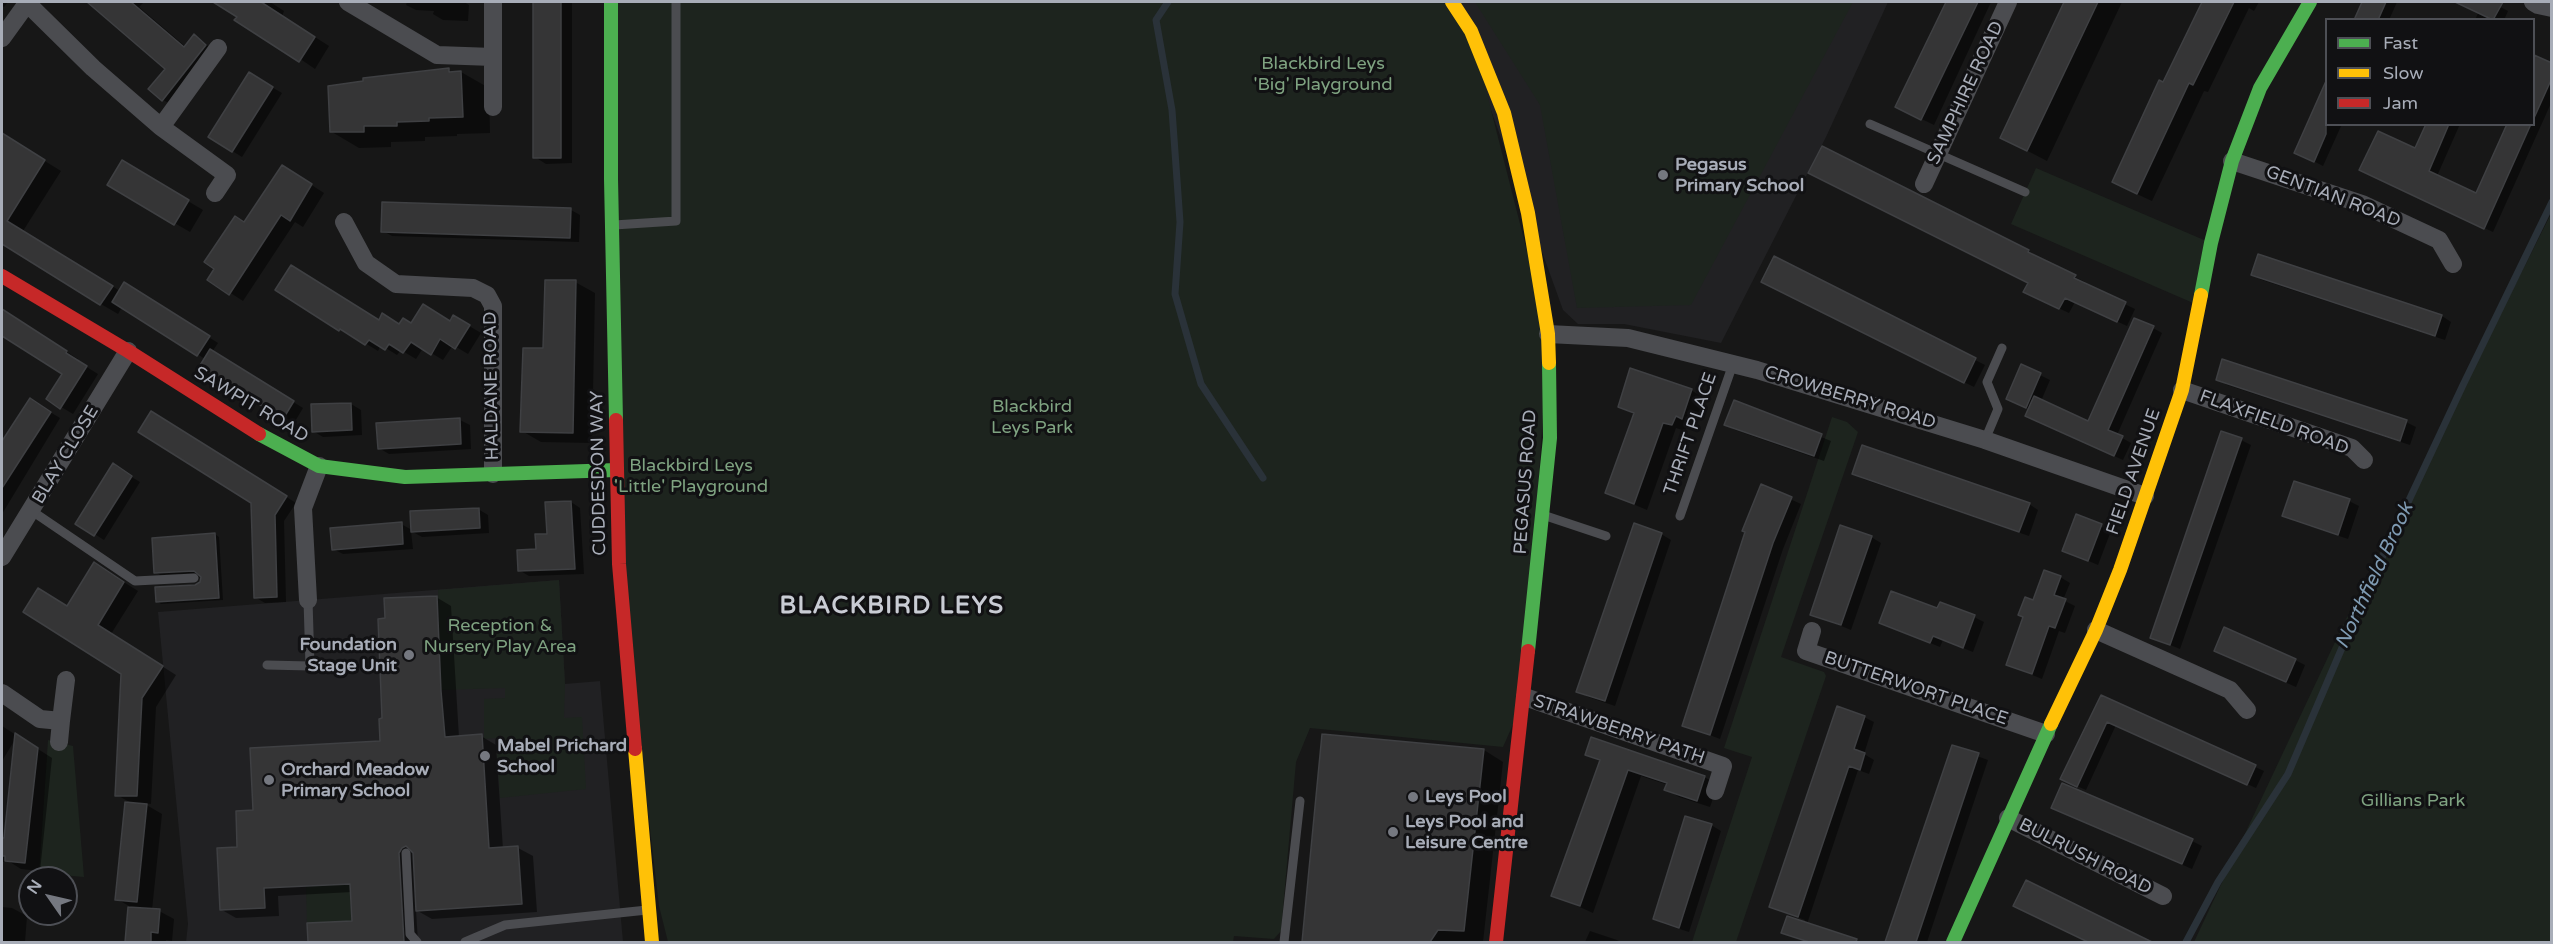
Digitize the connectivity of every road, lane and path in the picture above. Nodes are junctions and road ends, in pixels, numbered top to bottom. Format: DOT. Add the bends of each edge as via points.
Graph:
graph roads {
  1 [pos="28,2"];
  2 [pos="348,2"];
  3 [pos="493,2"];
  4 [pos="611,2"];
  5 [pos="676,2"];
  6 [pos="1452,2"];
  7 [pos="2008,2"];
  8 [pos="2310,2"];
  9 [pos="2533,2"];
  10 [pos="2552,8"];
  11 [pos="2,38"];
  12 [pos="218,48"];
  13 [pos="493,57"];
  14 [pos="493,107"];
  15 [pos="1870,124"];
  16 [pos="161,127"];
  17 [pos="1938,154"];
  18 [pos="2232,161"];
  19 [pos="1924,184"];
  20 [pos="2025,192"];
  21 [pos="215,193"];
  22 [pos="344,222"];
  23 [pos="612,225"];
  24 [pos="2453,264"];
  25 [pos="2,276"];
  26 [pos="1548,334"];
  27 [pos="2002,348"];
  28 [pos="128,351"];
  29 [pos="1733,363"];
  30 [pos="2182,390"];
  31 [pos="1985,440"];
  32 [pos="2364,460"];
  33 [pos="319,466"];
  34 [pos="617,470"];
  35 [pos="493,474"];
  36 [pos="2145,496"];
  37 [pos="32,511"];
  38 [pos="1544,515"];
  39 [pos="1680,516"];
  40 [pos="1606,536"];
  41 [pos="2,557"];
  42 [pos="194,578"];
  43 [pos="308,600"];
  44 [pos="2096,630"];
  45 [pos="1812,631"];
  46 [pos="267,665"];
  47 [pos="66,680"];
  48 [pos="2,693"];
  49 [pos="1525,697"];
  50 [pos="2247,710"];
  51 [pos="61,722"];
  52 [pos="2046,734"];
  53 [pos="59,742"];
  54 [pos="1715,791"];
  55 [pos="1300,801"];
  56 [pos="2008,818"];
  57 [pos="406,853"];
  58 [pos="2163,896"];
  59 [pos="647,910"];
  60 [pos="417,942"];
  61 [pos="465,942"];
  62 [pos="652,942"];
  63 [pos="1284,942"];
  64 [pos="1496,942"];
  65 [pos="1953,942"];
  1 -- 11 [label="street"];
  1 -- 16 [label="street" via="93,68"];
  2 -- 13 [label="street" via="437,55"];
  3 -- 13 [label="street"];
  4 -- 23 [label="street, CUDDESDON WAY"];
  5 -- 23 [label="lane" via="676,221"];
  6 -- 26 [label="street, PEGASUS ROAD" via="1471,31 1504,113 1528,213"];
  7 -- 17 [label="street, SAMPHIRE ROAD"];
  8 -- 18 [label="street, FIELD AVENUE" via="2260,88"];
  9 -- 10 [label="street"];
  12 -- 16 [label="street"];
  13 -- 14 [label="street"];
  15 -- 17 [label="lane"];
  16 -- 21 [label="street" via="227,175"];
  17 -- 19 [label="street, SAMPHIRE ROAD"];
  17 -- 20 [label="lane"];
  18 -- 24 [label="street, GENTIAN ROAD" via="2362,204 2439,240"];
  18 -- 30 [label="street, FIELD AVENUE" via="2211,243"];
  22 -- 35 [label="street, HALDANE ROAD" via="366,263 396,284 473,288 487,295 493,306"];
  23 -- 34 [label="street, CUDDESDON WAY"];
  25 -- 28 [label="street, SAWPIT ROAD"];
  26 -- 29 [label="street, CROWBERRY ROAD" via="1628,338"];
  26 -- 38 [label="street, PEGASUS ROAD" via="1550,438"];
  27 -- 31 [label="lane" via="1987,382 1998,410"];
  28 -- 33 [label="street, SAWPIT ROAD" via="275,444"];
  28 -- 37 [label="street, BLAY CLOSE"];
  29 -- 31 [label="street, CROWBERRY ROAD"];
  29 -- 39 [label="lane, THRIFT PLACE"];
  30 -- 32 [label="street, FLAXFIELD ROAD" via="2352,448"];
  30 -- 36 [label="street, FIELD AVENUE"];
  31 -- 36 [label="street, CROWBERRY ROAD"];
  33 -- 35 [label="street, SAWPIT ROAD" via="405,477"];
  33 -- 43 [label="street" via="303,508"];
  34 -- 35 [label="street, SAWPIT ROAD"];
  34 -- 59 [label="street, CUDDESDON WAY" via="619,564"];
  36 -- 44 [label="street, FIELD AVENUE"];
  37 -- 41 [label="street, BLAY CLOSE"];
  37 -- 42 [label="lane" via="135,581"];
  38 -- 40 [label="lane"];
  38 -- 49 [label="street, PEGASUS ROAD"];
  43 -- 46 [label="lane" via="310,666"];
  44 -- 50 [label="street" via="2230,690"];
  44 -- 52 [label="street, FIELD AVENUE"];
  45 -- 52 [label="street, BUTTERWORT PLACE" via="1806,651"];
  47 -- 51 [label="street"];
  48 -- 51 [label="street" via="40,719"];
  49 -- 54 [label="street, STRAWBERRY PATH" via="1723,766"];
  49 -- 64 [label="street, PEGASUS ROAD"];
  51 -- 53 [label="street"];
  52 -- 56 [label="street, FIELD AVENUE"];
  55 -- 63 [label="lane"];
  56 -- 58 [label="street, BULRUSH ROAD"];
  56 -- 65 [label="street, FIELD AVENUE"];
  57 -- 60 [label="lane" via="410,934"];
  59 -- 61 [label="lane" via="505,925"];
  59 -- 62 [label="street, CUDDESDON WAY"];
}
